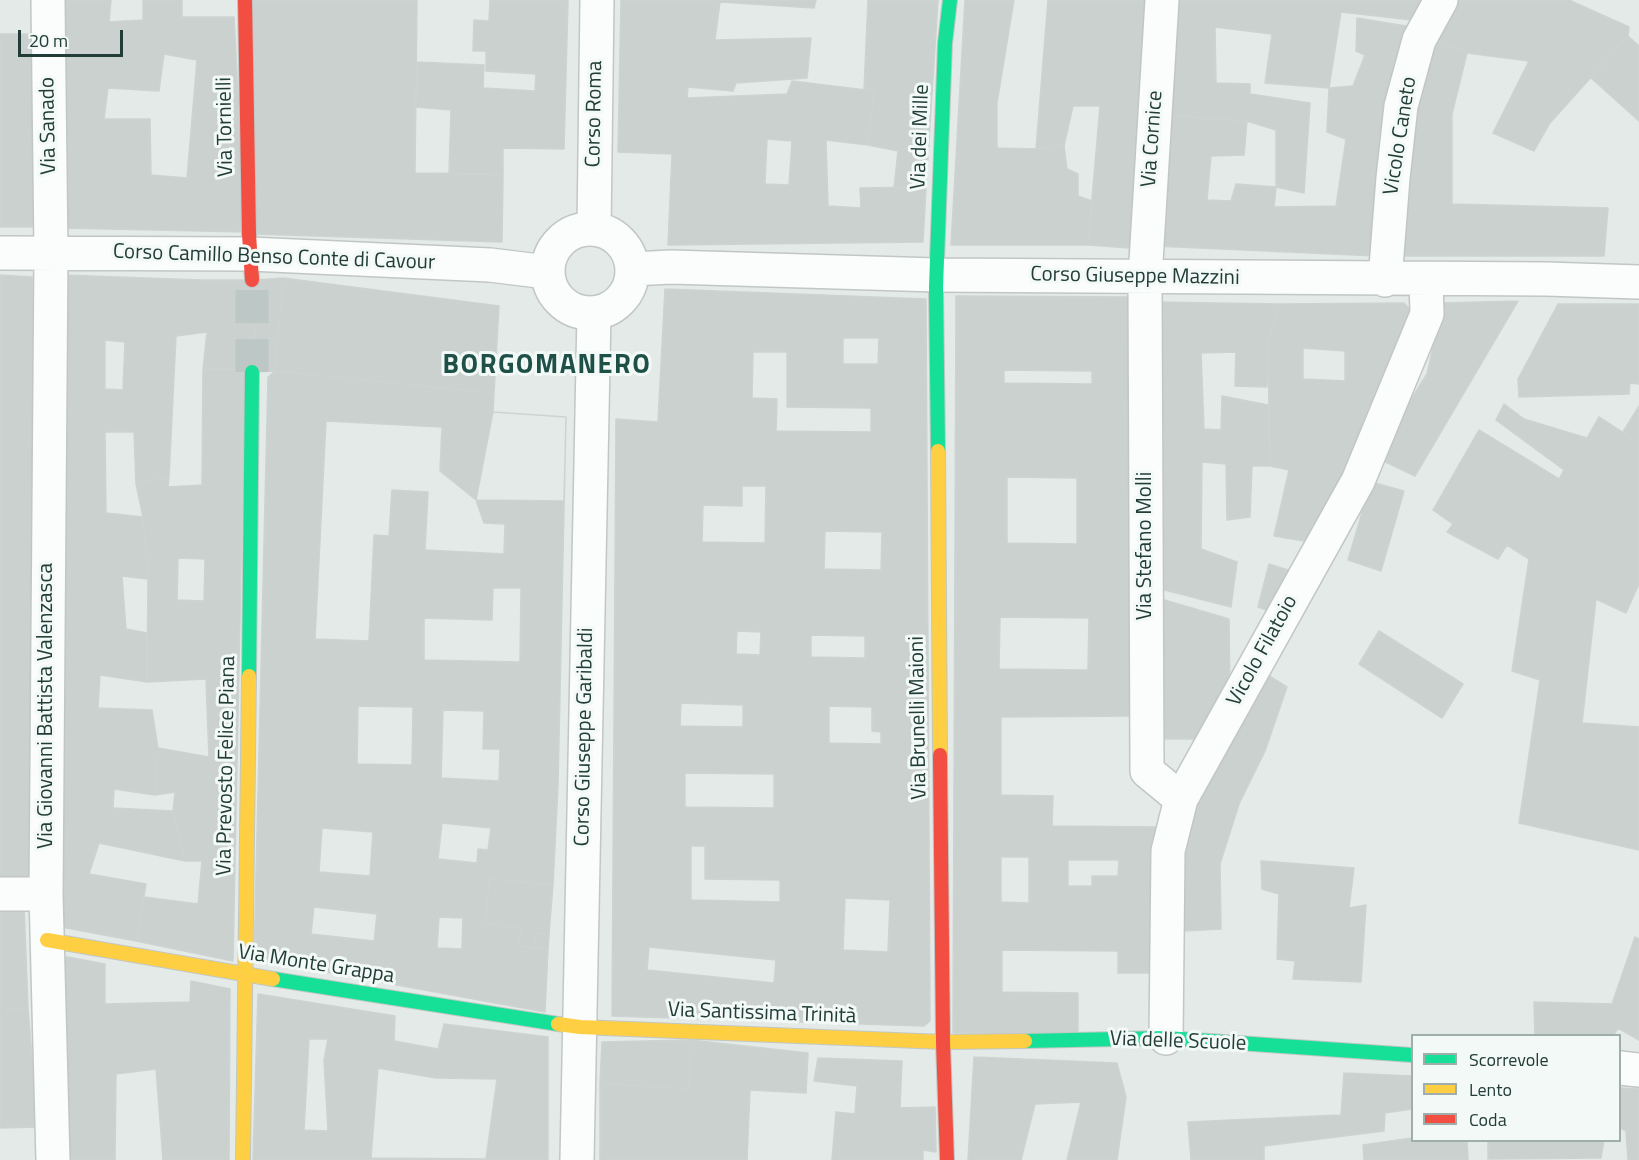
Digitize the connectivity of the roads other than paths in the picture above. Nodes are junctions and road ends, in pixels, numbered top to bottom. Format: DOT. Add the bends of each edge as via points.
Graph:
graph roads {
  1 [pos="48,0"];
  2 [pos="245,0"];
  3 [pos="597,0"];
  4 [pos="950,0"];
  5 [pos="1162,0"];
  6 [pos="1441,0"];
  7 [pos="594,229"];
  8 [pos="0,253"];
  9 [pos="51,253"];
  10 [pos="251,267"];
  11 [pos="632,269"];
  12 [pos="547,272"];
  13 [pos="936,275"];
  14 [pos="1145,278"];
  15 [pos="1426,279"];
  16 [pos="1385,280"];
  17 [pos="1639,282"];
  18 [pos="594,313"];
  19 [pos="252,372"];
  20 [pos="1181,798"];
  21 [pos="0,894"];
  22 [pos="46,894"];
  23 [pos="47,940"];
  24 [pos="246,975"];
  25 [pos="580,1027"];
  26 [pos="1166,1038"];
  27 [pos="943,1042"];
  28 [pos="1411,1055"];
  29 [pos="1621,1068"];
  30 [pos="1639,1070"];
  31 [pos="53,1160"];
  32 [pos="243,1160"];
  33 [pos="577,1160"];
  34 [pos="947,1160"];
  1 -- 9 [label="street, Via Sanado"];
  2 -- 10 [label="street, Via Tornielli"];
  3 -- 7 [label="street, Corso Roma"];
  4 -- 13 [label="street, Via dei Mille"];
  5 -- 14 [label="street, Via Cornice"];
  6 -- 16 [label="street, Vicolo Caneto" via="1419,40 1401,106"];
  7 -- 11 [label="street" via="616,237 630,257"];
  7 -- 12 [label="street" via="566,235 552,252"];
  8 -- 9 [label="street, Corso Camillo Benso Conte di Cavour"];
  9 -- 10 [label="street, Corso Camillo Benso Conte di Cavour"];
  9 -- 22 [label="street, Via Giovanni Battista Valenzasca"];
  10 -- 12 [label="street, Corso Camillo Benso Conte di Cavour" via="490,265"];
  11 -- 13 [label="street, Corso Giuseppe Mazzini"];
  11 -- 18 [label="street" via="626,294 606,310"];
  12 -- 18 [label="street" via="549,286 567,307"];
  13 -- 14 [label="street, Corso Giuseppe Mazzini"];
  13 -- 27 [label="street, Via Brunelli Maioni"];
  14 -- 16 [label="street, Corso Giuseppe Mazzini"];
  14 -- 20 [label="street, Via Stefano Molli" via="1147,771"];
  15 -- 16 [label="street, Corso Giuseppe Mazzini"];
  15 -- 17 [label="street, Corso Giuseppe Mazzini"];
  15 -- 20 [label="street, Vicolo Filatoio" via="1427,314 1358,481"];
  18 -- 25 [label="street, Corso Giuseppe Garibaldi"];
  19 -- 24 [label="street, Via Prevosto Felice Piana"];
  20 -- 26 [label="street, Vicolo Filatoio" via="1168,850"];
  21 -- 22 [label="street"];
  22 -- 23 [label="street, Via Giovanni Battista Valenzasca"];
  23 -- 24 [label="street, Via Monte Grappa"];
  23 -- 31 [label="street, Via Giovanni Battista Valenzasca"];
  24 -- 25 [label="street, Via Monte Grappa"];
  24 -- 32 [label="street, Via Prevosto Felice Piana"];
  25 -- 27 [label="street, Via Santissima Trinità"];
  25 -- 33 [label="street, Corso Giuseppe Garibaldi"];
  26 -- 27 [label="street, Via delle Scuole"];
  26 -- 28 [label="street, Via delle Scuole"];
  27 -- 34 [label="street, Via Brunelli Maioni"];
  29 -- 30 [label="street"];
}
